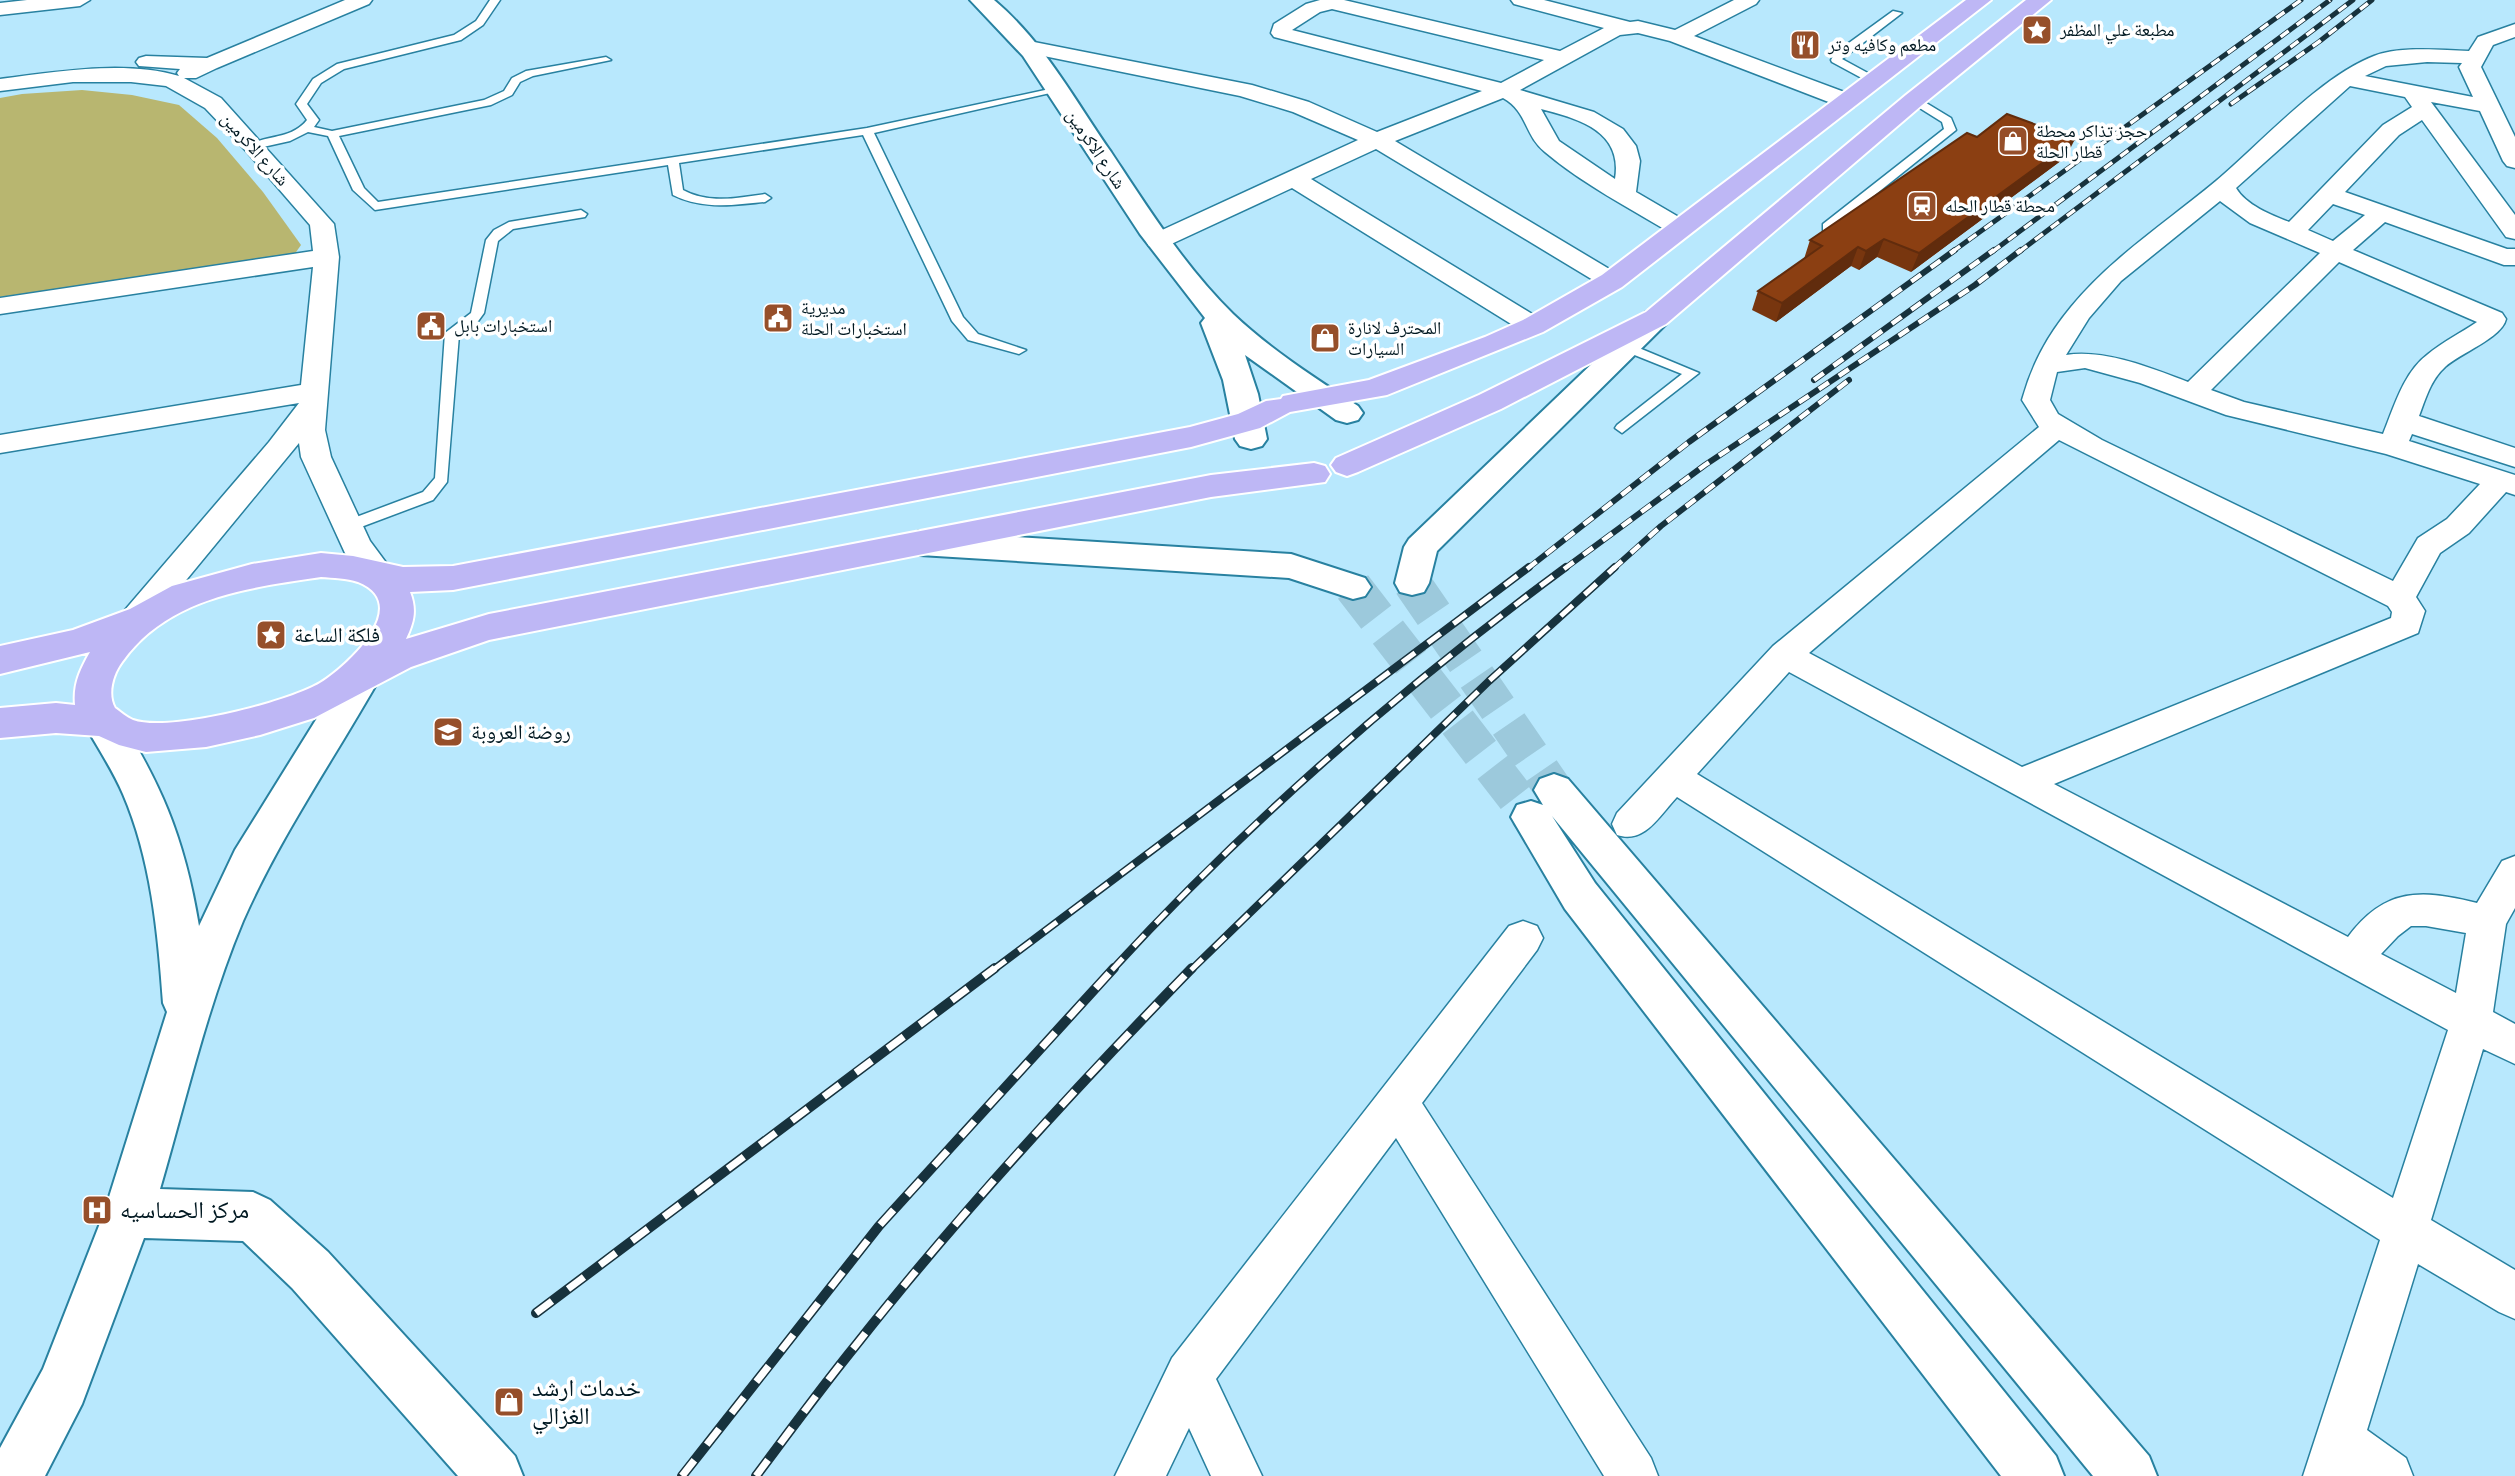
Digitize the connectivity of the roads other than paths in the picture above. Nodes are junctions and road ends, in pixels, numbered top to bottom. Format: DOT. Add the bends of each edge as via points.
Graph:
graph roads {
  1 [pos="80,0"];
  2 [pos="330,0"];
  3 [pos="495,0"];
  4 [pos="981,0"];
  5 [pos="1521,0"];
  6 [pos="1749,0"];
  7 [pos="1980,0"];
  8 [pos="2040,0"];
  9 [pos="358,2"];
  10 [pos="1351,3"];
  11 [pos="0,9"];
  12 [pos="1897,13"];
  13 [pos="1625,27"];
  14 [pos="2515,30"];
  15 [pos="1676,37"];
  16 [pos="1029,47"];
  17 [pos="2476,57"];
  18 [pos="1563,58"];
  19 [pos="606,60"];
  20 [pos="210,64"];
  21 [pos="0,71"];
  22 [pos="2346,79"];
  23 [pos="172,80"];
  24 [pos="0,85"];
  25 [pos="1866,86"];
  26 [pos="1055,89"];
  27 [pos="1512,94"];
  28 [pos="1916,98"];
  29 [pos="2419,101"];
  30 [pos="2487,106"];
  31 [pos="308,129"];
  32 [pos="867,131"];
  33 [pos="332,134"];
  34 [pos="1377,140"];
  35 [pos="254,146"];
  36 [pos="673,161"];
  37 [pos="2515,161"];
  38 [pos="1293,178"];
  39 [pos="2223,187"];
  40 [pos="1624,194"];
  41 [pos="2329,194"];
  42 [pos="765,198"];
  43 [pos="2382,213"];
  44 [pos="581,214"];
  45 [pos="1827,227"];
  46 [pos="1680,228"];
  47 [pos="2293,232"];
  48 [pos="2515,232"];
  49 [pos="1158,241"];
  50 [pos="2337,249"];
  51 [pos="326,257"];
  52 [pos="2515,257"];
  53 [pos="1612,281"];
  54 [pos="1206,302"];
  55 [pos="0,306"];
  56 [pos="1656,318"];
  57 [pos="1534,326"];
  58 [pos="1627,347"];
  59 [pos="1019,350"];
  60 [pos="2045,366"];
  61 [pos="2193,393"];
  62 [pos="313,398"];
  63 [pos="1291,414"];
  64 [pos="2058,426"];
  65 [pos="1622,428"];
  66 [pos="2397,433"];
  67 [pos="0,444"];
  68 [pos="1347,466"];
  69 [pos="1314,474"];
  70 [pos="2510,474"];
  71 [pos="348,526"];
  72 [pos="920,544"];
  73 [pos="375,579"];
  74 [pos="1412,583"];
  75 [pos="1353,587"];
  76 [pos="2399,598"];
  77 [pos="137,623"];
  78 [pos="1785,655"];
  79 [pos="0,660"];
  80 [pos="356,678"];
  81 [pos="103,719"];
  82 [pos="0,723"];
  83 [pos="1673,777"];
  84 [pos="2020,783"];
  85 [pos="1630,824"];
  86 [pos="2515,872"];
  87 [pos="2487,922"];
  88 [pos="1523,938"];
  89 [pos="2355,960"];
  90 [pos="186,1019"];
  91 [pos="2471,1022"];
  92 [pos="2515,1045"];
  93 [pos="1398,1103"];
  94 [pos="129,1213"];
  95 [pos="2406,1231"];
  96 [pos="2515,1296"];
  97 [pos="1189,1374"];
  98 [pos="2334,1458"];
  99 [pos="15,1476"];
  100 [pos="495,1476"];
  101 [pos="1140,1476"];
  102 [pos="1237,1476"];
  103 [pos="1633,1476"];
  104 [pos="2036,1476"];
  105 [pos="2129,1476"];
  106 [pos="2388,1476"];
  1 -- 11 [label="street"];
  2 -- 9 [label="street"];
  3 -- 31 [label="lane" via="472,31 367,59 323,76 301,104 313,120"];
  4 -- 16 [label="street, شارع الاكرمين"];
  5 -- 13 [label="street"];
  6 -- 15 [label="street"];
  7 -- 25 [label="main road"];
  8 -- 28 [label="main road"];
  9 -- 20 [label="street"];
  10 -- 18 [label="street"];
  10 -- 27 [label="street" via="1313,8 1281,28 1281,33"];
  12 -- 25 [label="lane" via="1836,60"];
  13 -- 15 [label="street"];
  13 -- 18 [label="street"];
  14 -- 17 [label="street" via="2485,41"];
  15 -- 25 [label="street"];
  16 -- 26 [label="street, شارع الاكرمين"];
  16 -- 34 [label="street" via="1244,90 1301,107"];
  17 -- 22 [label="street" via="2382,60"];
  17 -- 30 [label="street" via="2470,67"];
  18 -- 27 [label="street"];
  19 -- 33 [label="lane" via="530,73 516,80 508,93 486,103"];
  20 -- 21 [label="street" via="97,61"];
  20 -- 23 [label="street"];
  22 -- 29 [label="street"];
  22 -- 39 [label="street"];
  23 -- 24 [label="street, شارع الاكرمين" via="73,76"];
  23 -- 35 [label="street, شارع الاكرمين" via="213,103"];
  25 -- 28 [label="main road" via="1889,99"];
  25 -- 28 [label="main road" via="1896,75 1907,80"];
  25 -- 46 [label="main road"];
  26 -- 32 [label="lane"];
  26 -- 49 [label="street, شارع الاكرمين"];
  27 -- 34 [label="street"];
  27 -- 40 [label="street" via="1531,110 1548,144"];
  27 -- 40 [label="street" via="1609,128 1623,141 1629,161"];
  28 -- 45 [label="lane" via="1947,120 1950,130"];
  28 -- 56 [label="main road"];
  29 -- 30 [label="street"];
  29 -- 41 [label="street"];
  29 -- 48 [label="street"];
  30 -- 37 [label="street"];
  31 -- 33 [label="lane"];
  31 -- 35 [label="lane"];
  32 -- 36 [label="lane"];
  32 -- 59 [label="lane" via="957,318 973,337"];
  33 -- 36 [label="lane" via="359,190 375,206"];
  34 -- 38 [label="street"];
  34 -- 53 [label="street"];
  35 -- 51 [label="street, شارع الاكرمين" via="322,224"];
  36 -- 42 [label="lane" via="677,192 687,199"];
  38 -- 49 [label="street"];
  38 -- 57 [label="street"];
  39 -- 47 [label="street" via="2230,198 2259,218"];
  39 -- 60 [label="street" via="2112,276 2079,314"];
  40 -- 46 [label="street"];
  41 -- 43 [label="street"];
  41 -- 47 [label="street"];
  43 -- 50 [label="street"];
  43 -- 52 [label="street"];
  44 -- 71 [label="lane" via="509,226 492,240 477,313 452,333 442,480 428,496"];
  46 -- 53 [label="main road"];
  47 -- 50 [label="street"];
  49 -- 54 [label="street, شارع الاكرمين"];
  50 -- 61 [label="street"];
  50 -- 66 [label="street" via="2493,319 2434,362"];
  51 -- 55 [label="street"];
  51 -- 62 [label="street, شارع الاكرمين"];
  53 -- 57 [label="main road"];
  54 -- 63 [label="street, شارع الاكرمين" via="1255,349"];
  54 -- 63 [label="street, شارع الاكرمين" via="1237,370"];
  56 -- 58 [label="street"];
  56 -- 68 [label="main road" via="1490,402"];
  57 -- 63 [label="main road" via="1376,388"];
  58 -- 65 [label="lane" via="1692,373"];
  58 -- 74 [label="street" via="1421,547"];
  60 -- 61 [label="street" via="2085,360"];
  60 -- 64 [label="street" via="2036,400 2047,420"];
  61 -- 66 [label="street" via="2236,409"];
  62 -- 67 [label="street"];
  62 -- 71 [label="street, شارع الاكرمين" via="311,430 316,457"];
  62 -- 77 [label="street" via="279,449"];
  63 -- 68 [label="main road" via="1358,423 1364,434 1363,446"];
  63 -- 69 [label="main road" via="1255,451 1271,465"];
  63 -- 73 [label="main road" via="453,578 425,582"];
  64 -- 76 [label="street"];
  64 -- 78 [label="street"];
  66 -- 70 [label="street"];
  68 -- 69 [label="main road"];
  69 -- 72 [label="main road" via="1210,486"];
  70 -- 76 [label="street" via="2458,526 2429,545"];
  71 -- 73 [label="street, شارع الاكرمين"];
  72 -- 75 [label="street" via="1291,566"];
  72 -- 80 [label="main road" via="489,627 408,653"];
  73 -- 77 [label="main road" via="321,565 223,582 179,598"];
  73 -- 80 [label="main road" via="397,617 388,642"];
  76 -- 84 [label="street" via="2409,611 2406,625"];
  77 -- 79 [label="main road"];
  77 -- 81 [label="main road" via="98,667 92,692"];
  78 -- 83 [label="street"];
  78 -- 84 [label="street"];
  80 -- 81 [label="main road" via="300,709 195,733 149,737 118,730"];
  80 -- 90 [label="street" via="250,862 200,975"];
  81 -- 82 [label="main road"];
  81 -- 90 [label="street" via="146,802 171,882"];
  83 -- 85 [label="street"];
  83 -- 95 [label="street"];
  84 -- 89 [label="street"];
  86 -- 87 [label="street"];
  87 -- 89 [label="street" via="2430,908 2394,914 2372,934"];
  87 -- 91 [label="street"];
  88 -- 93 [label="street"];
  89 -- 91 [label="street"];
  90 -- 94 [label="street"];
  91 -- 92 [label="street"];
  91 -- 95 [label="street"];
  93 -- 97 [label="street"];
  93 -- 103 [label="street"];
  94 -- 99 [label="street" via="63,1385"];
  94 -- 100 [label="street" via="253,1217 310,1270"];
  95 -- 96 [label="street"];
  95 -- 98 [label="street"];
  97 -- 101 [label="street"];
  97 -- 102 [label="street"];
  98 -- 106 [label="street"];
  104 -- 105 [label="street" via="1580,896 1542,804"];
}
